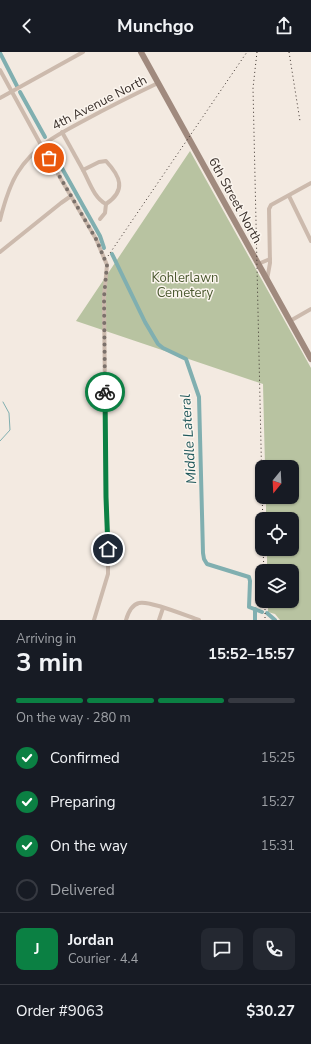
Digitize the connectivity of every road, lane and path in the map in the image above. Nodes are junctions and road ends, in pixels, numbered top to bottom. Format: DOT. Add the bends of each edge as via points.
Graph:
graph roads {
  1 [pos="83,52"];
  2 [pos="141,52"];
  3 [pos="0,70"];
  4 [pos="158,83"];
  5 [pos="12,92"];
  6 [pos="0,98"];
  7 [pos="62,132"];
  8 [pos="41,145"];
  9 [pos="83,170"];
  10 [pos="311,183"];
  11 [pos="71,196"];
  12 [pos="289,196"];
  13 [pos="2,204"];
  14 [pos="106,204"];
  15 [pos="100,219"];
  16 [pos="0,220"];
  17 [pos="311,241"];
  18 [pos="0,252"];
  19 [pos="270,259"];
  20 [pos="258,264"];
  21 [pos="267,280"];
  22 [pos="311,309"];
  23 [pos="290,321"];
  24 [pos="311,359"];
  25 [pos="163,608"];
  26 [pos="191,619"];
  27 [pos="94,620"];
  28 [pos="126,620"];
  29 [pos="159,620"];
  30 [pos="199,620"];
  1 -- 5 [label="street"];
  2 -- 4 [label="street, 6th Street North"];
  3 -- 5 [label="street"];
  4 -- 7 [label="street, 4th Avenue North" via="116,102"];
  4 -- 20 [label="street, 6th Street North"];
  5 -- 6 [label="street"];
  5 -- 8 [label="street"];
  7 -- 8 [label="street, 4th Avenue North"];
  7 -- 9 [label="street"];
  8 -- 11 [label="street"];
  8 -- 13 [label="street, 4th Avenue North" via="19,170"];
  9 -- 14 [label="street" via="95,193"];
  9 -- 14 [label="street" via="106,161 115,171 120,184 118,194"];
  10 -- 12 [label="street"];
  11 -- 18 [label="street"];
  11 -- 27 [label="street" via="96,239 105,260 106,271 104,287 108,574"];
  12 -- 17 [label="street"];
  12 -- 19 [label="street" via="269,208"];
  13 -- 16 [label="street, 4th Avenue North"];
  14 -- 15 [label="street" via="105,213"];
  19 -- 20 [label="street"];
  19 -- 21 [label="street"];
  20 -- 21 [label="street, 6th Street North"];
  21 -- 23 [label="street, 6th Street North"];
  22 -- 23 [label="street"];
  23 -- 24 [label="street, 6th Street North"];
  25 -- 26 [label="street"];
  25 -- 28 [label="street" via="140,603 133,606"];
  25 -- 29 [label="street"];
  26 -- 30 [label="street"];
}
